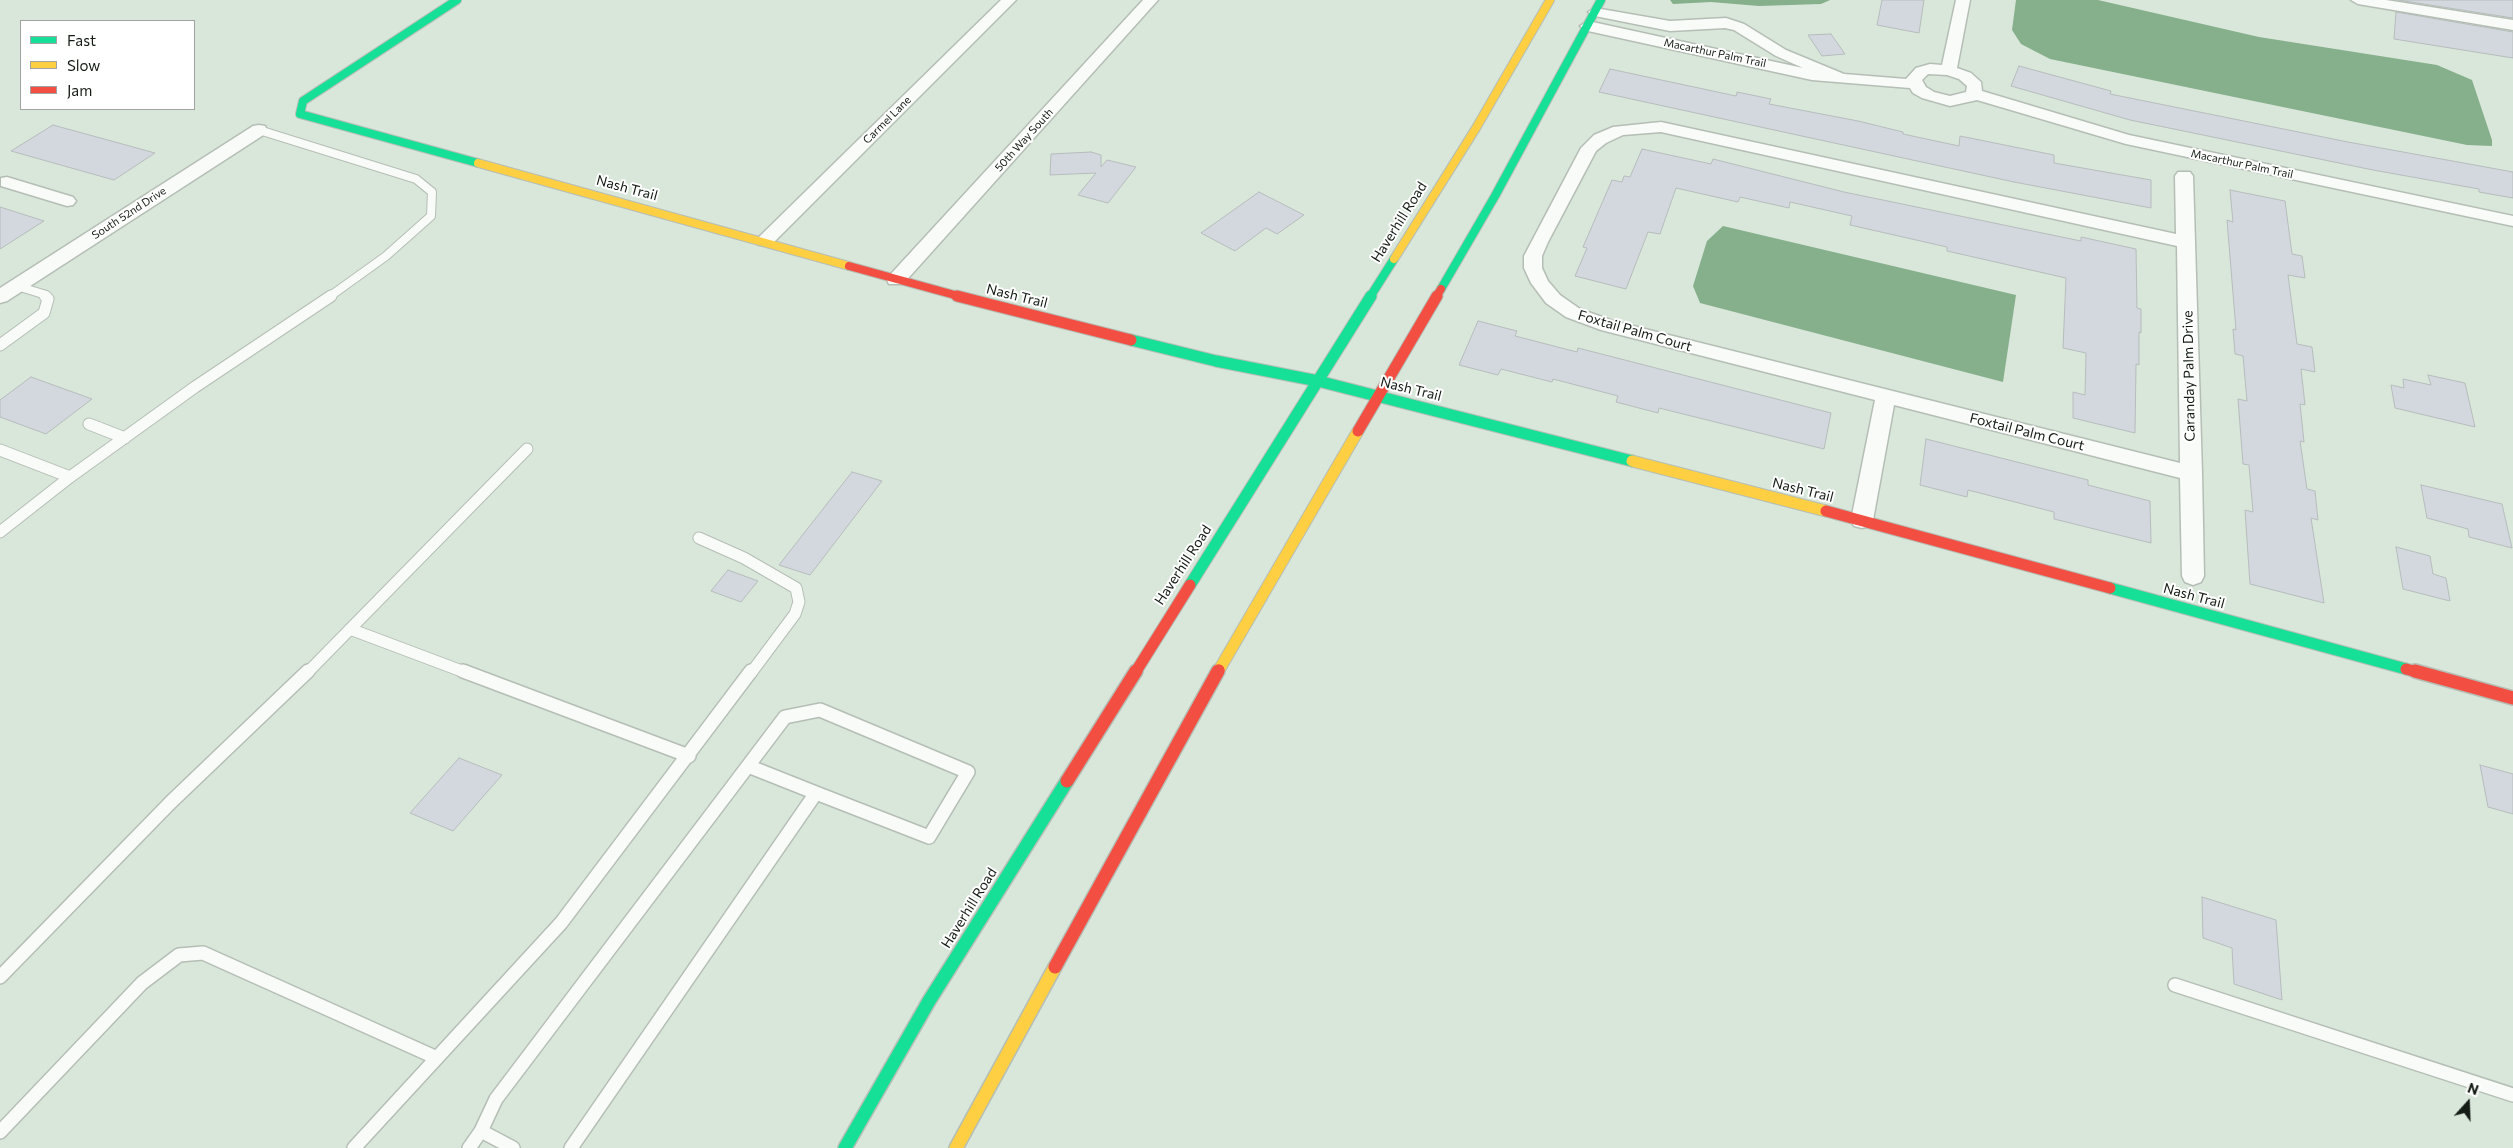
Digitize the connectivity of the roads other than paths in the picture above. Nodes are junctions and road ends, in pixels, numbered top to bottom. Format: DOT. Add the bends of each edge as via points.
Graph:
graph roads {
  1 [pos="458,0"];
  2 [pos="1009,0"];
  3 [pos="1151,0"];
  4 [pos="1550,0"];
  5 [pos="1963,0"];
  6 [pos="2358,0"];
  7 [pos="1595,13"];
  8 [pos="2513,25"];
  9 [pos="1949,70"];
  10 [pos="1841,79"];
  11 [pos="1915,84"];
  12 [pos="1974,94"];
  13 [pos="259,130"];
  14 [pos="2184,176"];
  15 [pos="2,183"];
  16 [pos="68,201"];
  17 [pos="2513,220"];
  18 [pos="765,241"];
  19 [pos="2186,242"];
  20 [pos="896,280"];
  21 [pos="17,286"];
  22 [pos="0,297"];
  23 [pos="0,345"];
  24 [pos="1318,381"];
  25 [pos="1378,396"];
  26 [pos="1886,396"];
  27 [pos="90,424"];
  28 [pos="125,438"];
  29 [pos="527,449"];
  30 [pos="0,450"];
  31 [pos="2191,473"];
  32 [pos="70,477"];
  33 [pos="1862,520"];
  34 [pos="0,532"];
  35 [pos="699,538"];
  36 [pos="2193,576"];
  37 [pos="350,629"];
  38 [pos="2513,698"];
  39 [pos="689,756"];
  40 [pos="748,766"];
  41 [pos="816,793"];
  42 [pos="0,977"];
  43 [pos="2175,985"];
  44 [pos="437,1058"];
  45 [pos="2513,1095"];
  46 [pos="481,1131"];
  47 [pos="0,1132"];
  48 [pos="354,1148"];
  49 [pos="469,1148"];
  50 [pos="513,1148"];
  51 [pos="570,1148"];
  52 [pos="846,1148"];
  53 [pos="956,1148"];
  1 -- 18 [label="street, Nash Trail" via="303,101 300,114"];
  2 -- 18 [label="street, Carmel Lane"];
  3 -- 20 [label="street, 50th Way South"];
  4 -- 24 [label="street, Haverhill Road" via="1476,128"];
  5 -- 9 [label="street"];
  6 -- 8 [label="street"];
  7 -- 10 [label="street, Macarthur Palm Trail" via="1812,75"];
  7 -- 10 [label="street, Macarthur Palm Trail" via="1670,26 1726,24"];
  7 -- 25 [label="street" via="1504,180"];
  9 -- 11 [label="street" via="1922,71 1914,79"];
  9 -- 12 [label="street" via="1971,81 1976,90"];
  10 -- 11 [label="street, Macarthur Palm Trail"];
  11 -- 12 [label="street" via="1919,90 1938,99 1960,101"];
  12 -- 17 [label="street, Macarthur Palm Trail" via="2126,139"];
  13 -- 21 [label="street, South 52nd Drive"];
  13 -- 28 [label="lane" via="416,179 432,192 431,216 386,256"];
  14 -- 19 [label="street, Caranday Palm Drive"];
  15 -- 16 [label="street"];
  18 -- 20 [label="street, Nash Trail"];
  19 -- 26 [label="street, Foxtail Palm Court" via="1661,128 1619,131 1589,148 1533,256 1533,268 1553,299 1573,313 1608,326"];
  19 -- 31 [label="street, Caranday Palm Drive"];
  20 -- 24 [label="street, Nash Trail" via="1216,361"];
  21 -- 22 [label="street, South 52nd Drive"];
  21 -- 23 [label="lane" via="48,299 44,313"];
  24 -- 25 [label="street, Nash Trail"];
  24 -- 52 [label="street, Haverhill Road" via="939,984"];
  25 -- 33 [label="street, Nash Trail"];
  25 -- 53 [label="street" via="1190,719"];
  26 -- 31 [label="street, Foxtail Palm Court"];
  26 -- 33 [label="street"];
  27 -- 28 [label="lane"];
  28 -- 32 [label="lane"];
  29 -- 37 [label="lane"];
  30 -- 32 [label="lane"];
  31 -- 36 [label="street, Caranday Palm Drive"];
  32 -- 34 [label="lane"];
  33 -- 38 [label="street, Nash Trail"];
  35 -- 39 [label="lane" via="744,558 796,588 799,602 795,614"];
  37 -- 39 [label="lane"];
  37 -- 42 [label="lane" via="171,802"];
  39 -- 44 [label="lane" via="561,923"];
  40 -- 41 [label="lane"];
  40 -- 41 [label="lane" via="785,717 820,710 968,772 929,837"];
  40 -- 46 [label="lane" via="496,1099"];
  41 -- 51 [label="lane"];
  43 -- 45 [label="lane"];
  44 -- 47 [label="lane" via="203,953 179,955 142,983"];
  44 -- 48 [label="lane"];
  46 -- 49 [label="lane"];
  46 -- 50 [label="lane"];
}
